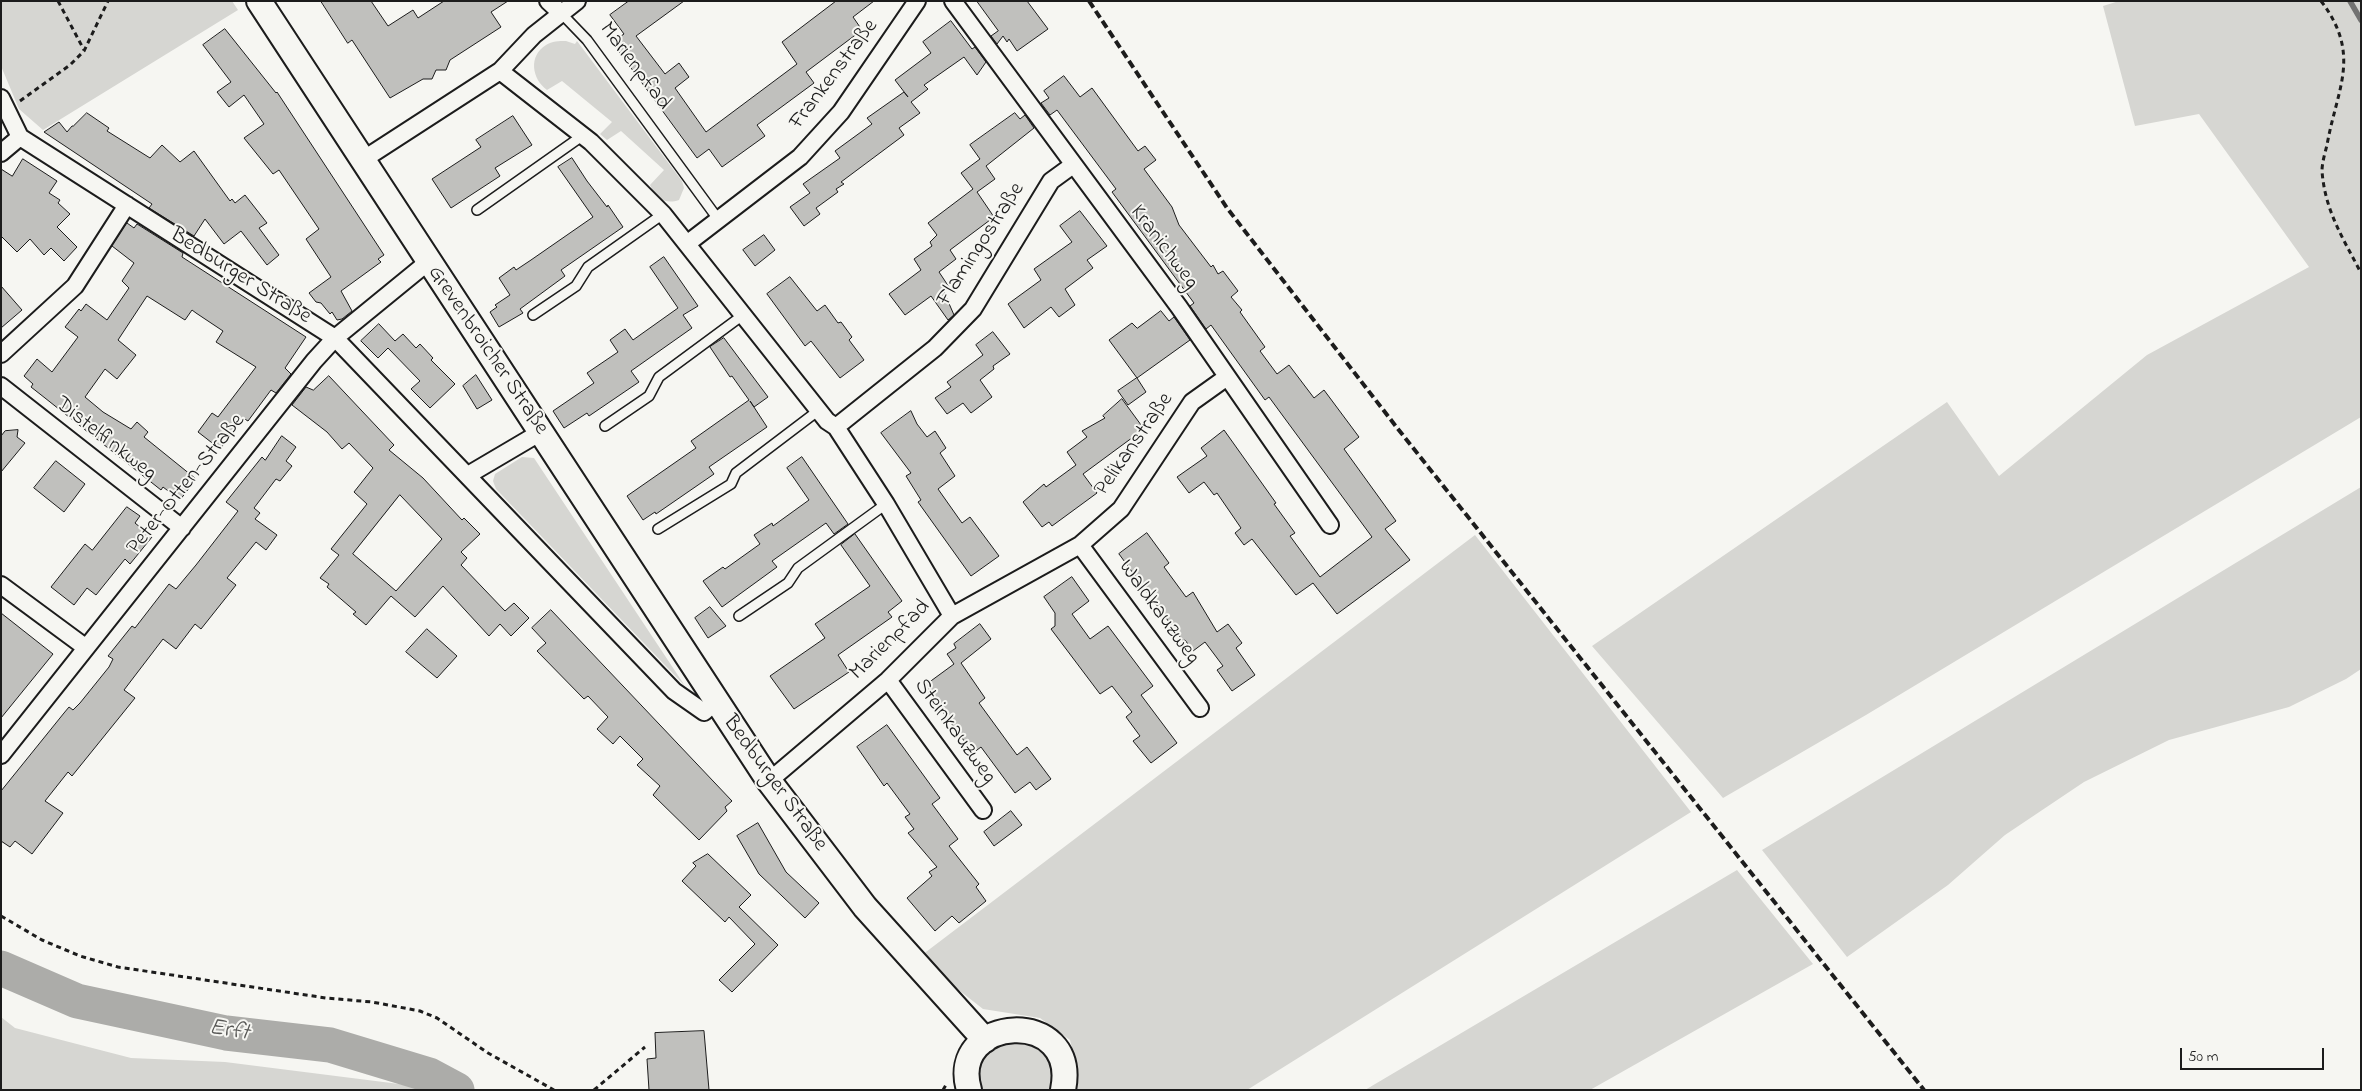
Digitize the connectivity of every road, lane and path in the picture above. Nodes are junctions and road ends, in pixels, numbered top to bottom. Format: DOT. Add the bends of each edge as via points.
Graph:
graph roads {
  1 [pos="58,1"];
  2 [pos="108,1"];
  3 [pos="259,1"];
  4 [pos="548,1"];
  5 [pos="578,1"];
  6 [pos="917,1"];
  7 [pos="953,1"];
  8 [pos="2321,1"];
  9 [pos="561,13"];
  10 [pos="84,51"];
  11 [pos="500,71"];
  12 [pos="4,105"];
  13 [pos="582,136"];
  14 [pos="20,137"];
  15 [pos="1,153"];
  16 [pos="361,161"];
  17 [pos="1073,165"];
  18 [pos="127,205"];
  19 [pos="477,210"];
  20 [pos="664,214"];
  21 [pos="718,219"];
  22 [pos="688,244"];
  23 [pos="428,262"];
  24 [pos="2361,273"];
  25 [pos="533,315"];
  26 [pos="743,315"];
  27 [pos="335,338"];
  28 [pos="1,354"];
  29 [pos="1227,377"];
  30 [pos="1,386"];
  31 [pos="819,410"];
  32 [pos="605,426"];
  33 [pos="836,426"];
  34 [pos="541,432"];
  35 [pos="468,475"];
  36 [pos="886,504"];
  37 [pos="1330,525"];
  38 [pos="182,528"];
  39 [pos="658,529"];
  40 [pos="1080,545"];
  41 [pos="1,585"];
  42 [pos="740,616"];
  43 [pos="952,616"];
  44 [pos="85,647"];
  45 [pos="888,680"];
  46 [pos="715,702"];
  47 [pos="1200,708"];
  48 [pos="1,755"];
  49 [pos="769,782"];
  50 [pos="982,810"];
  51 [pos="1,916"];
  52 [pos="985,1040"];
  53 [pos="645,1047"];
  54 [pos="554,1090"];
  55 [pos="594,1090"];
  56 [pos="969,1090"];
  57 [pos="1063,1090"];
  1 -- 10 [label="path"];
  2 -- 10 [label="path"];
  3 -- 16 [label="main road, Grevenbroicher Straße"];
  4 -- 9 [label="street"];
  5 -- 9 [label="street"];
  6 -- 21 [label="street, Frankenstraße" via="841,112 800,158"];
  7 -- 17 [label="street, Kranichweg"];
  8 -- 24 [label="path" via="2341,35 2345,54 2344,80 2322,169 2327,207"];
  9 -- 11 [label="street" via="534,35"];
  9 -- 21 [label="lane, Marienpfad" via="587,40"];
  10 -- 12 [label="path" via="70,65"];
  11 -- 13 [label="street, Marienpfad"];
  11 -- 16 [label="street"];
  12 -- 14 [label="street"];
  13 -- 19 [label="lane"];
  13 -- 20 [label="street, Marienpfad"];
  14 -- 15 [label="street"];
  14 -- 18 [label="street, Bedburger Straße"];
  16 -- 23 [label="main road, Grevenbroicher Straße"];
  17 -- 29 [label="street, Kranichweg"];
  17 -- 33 [label="street, Flamingostraße" via="1051,181 973,309 935,348"];
  18 -- 27 [label="street, Bedburger Straße"];
  18 -- 28 [label="street" via="75,286"];
  20 -- 22 [label="street, Marienpfad"];
  20 -- 25 [label="lane" via="588,267 576,286"];
  21 -- 22 [label="street, Frankenstraße"];
  22 -- 26 [label="street, Marienpfad"];
  23 -- 27 [label="street, Peter-Otten-Straße"];
  23 -- 34 [label="main road, Grevenbroicher Straße"];
  26 -- 31 [label="street, Marienpfad"];
  26 -- 32 [label="lane" via="659,377 649,396"];
  27 -- 35 [label="street, Bedburger Straße"];
  27 -- 38 [label="street, Peter-Otten-Straße"];
  29 -- 37 [label="street, Kranichweg"];
  29 -- 40 [label="street, Pelikanstraße" via="1192,402 1121,509"];
  30 -- 38 [label="street, Distelfinkweg"];
  31 -- 33 [label="street, Marienpfad" via="827,421"];
  31 -- 39 [label="lane" via="736,473 731,484"];
  33 -- 36 [label="street, Marienpfad"];
  34 -- 35 [label="street"];
  34 -- 46 [label="main road, Grevenbroicher Straße"];
  35 -- 46 [label="street, Bedburger Straße" via="674,691 704,712"];
  36 -- 42 [label="lane" via="798,568 788,583"];
  36 -- 43 [label="street, Marienpfad"];
  38 -- 44 [label="street, Peter-Otten-Straße"];
  40 -- 43 [label="street, Pelikanstraße"];
  40 -- 47 [label="street, Waldkauzweg"];
  41 -- 44 [label="street"];
  43 -- 45 [label="street, Marienpfad"];
  44 -- 48 [label="street, Peter-Otten-Straße"];
  45 -- 49 [label="street, Marienpfad"];
  45 -- 50 [label="street, Steinkauzweg"];
  46 -- 49 [label="main road, Bedburger Straße"];
  49 -- 52 [label="main road, Bedburger Straße" via="865,907"];
  51 -- 54 [label="path" via="42,940 118,967 420,1011 437,1018 488,1054"];
  52 -- 56 [label="main road" via="970,1060 967,1072"];
  52 -- 57 [label="main road" via="995,1033 1011,1029 1027,1030 1042,1036 1061,1058 1065,1071"];
  53 -- 55 [label="path"];
}
